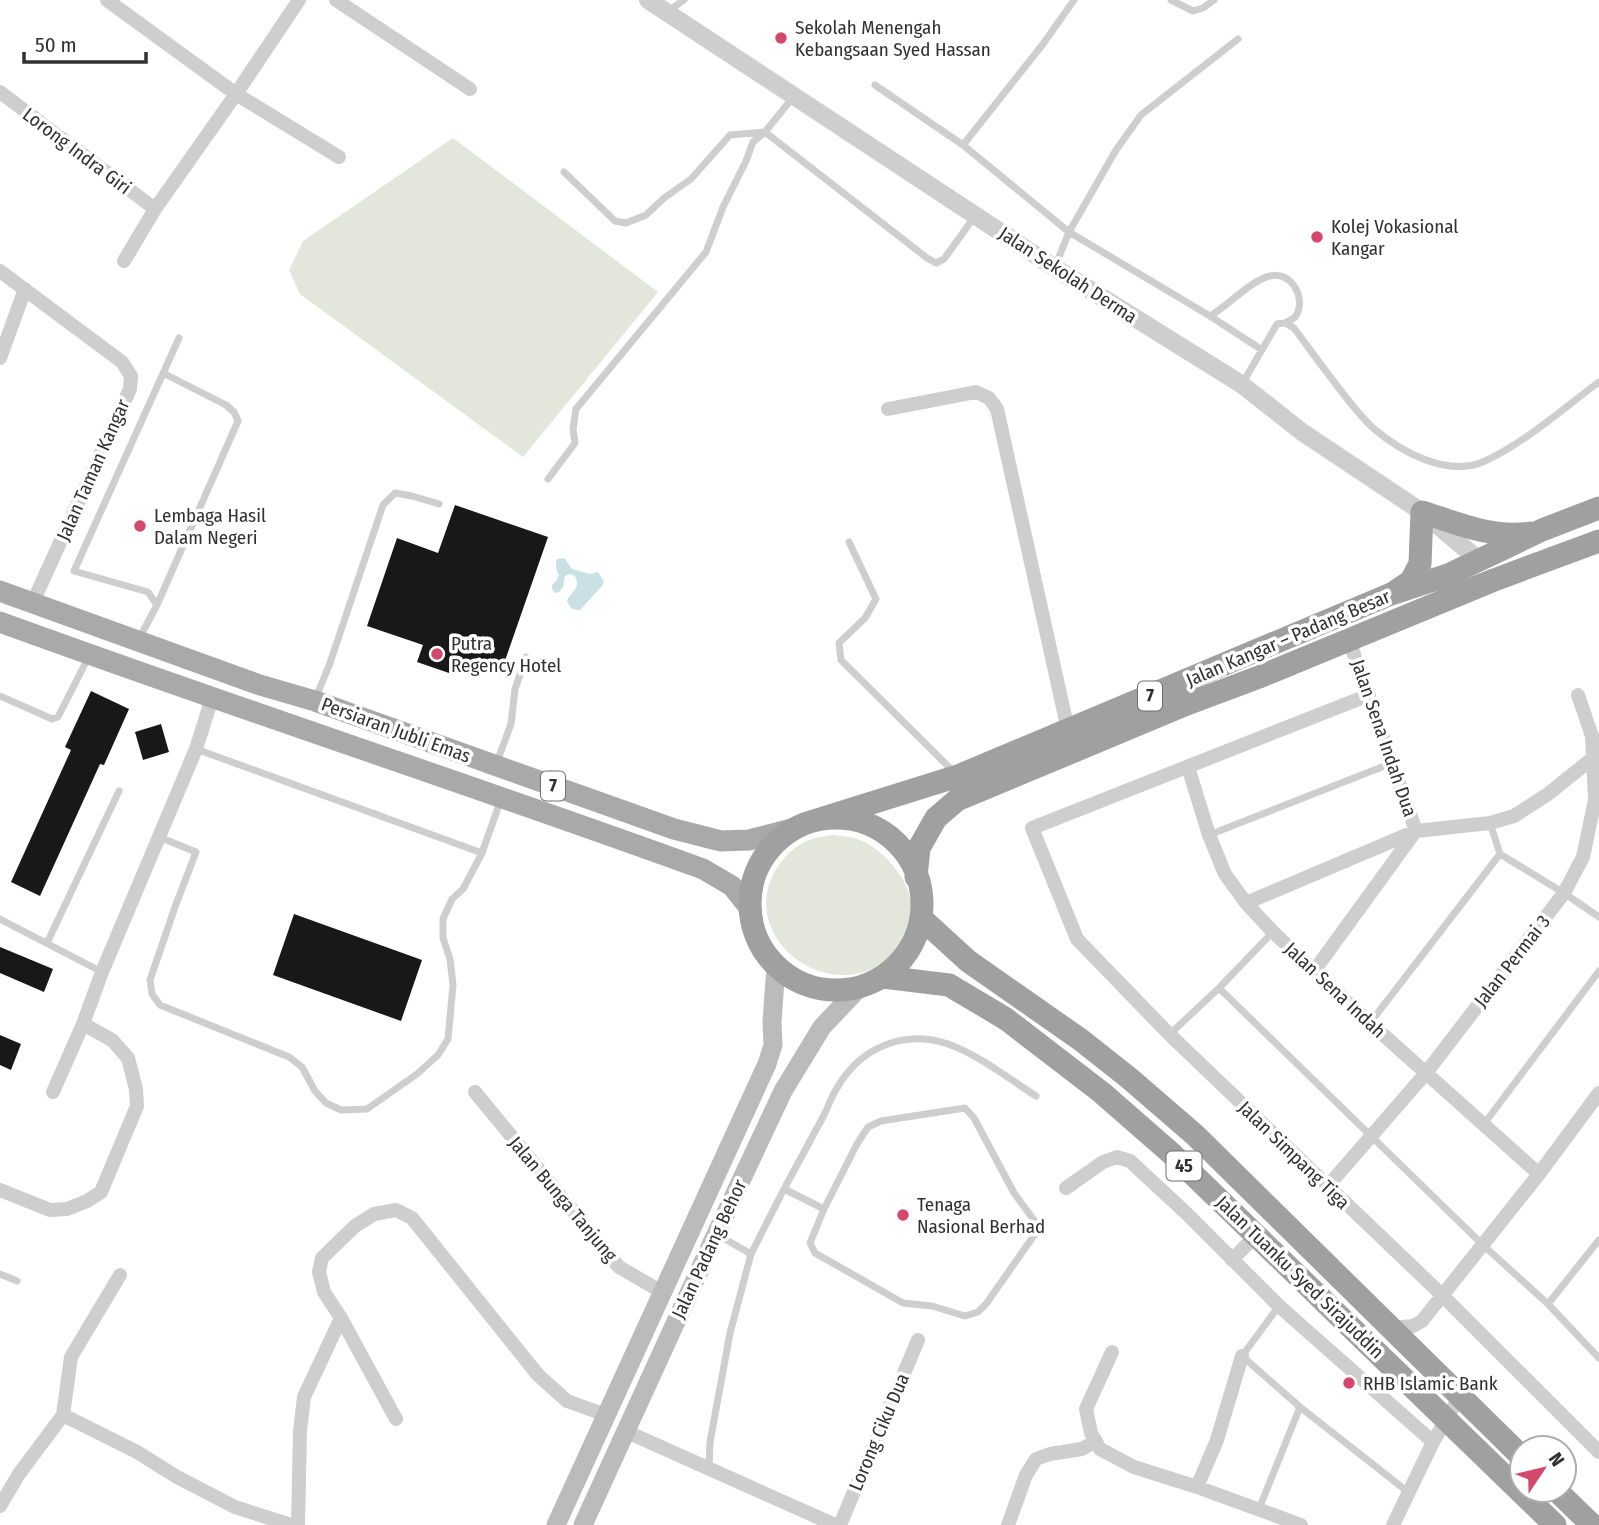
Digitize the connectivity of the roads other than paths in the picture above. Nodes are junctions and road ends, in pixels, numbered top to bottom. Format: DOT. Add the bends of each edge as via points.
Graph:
graph roads {
  1 [pos="107,0"];
  2 [pos="299,0"];
  3 [pos="335,0"];
  4 [pos="648,0"];
  5 [pos="684,0"];
  6 [pos="1074,0"];
  7 [pos="1171,0"];
  8 [pos="1213,0"];
  9 [pos="667,13"];
  10 [pos="1238,39"];
  11 [pos="875,85"];
  12 [pos="470,89"];
  13 [pos="0,92"];
  14 [pos="236,94"];
  15 [pos="794,96"];
  16 [pos="765,132"];
  17 [pos="963,145"];
  18 [pos="339,157"];
  19 [pos="564,172"];
  20 [pos="155,209"];
  21 [pos="976,215"];
  22 [pos="1069,232"];
  23 [pos="124,261"];
  24 [pos="1055,268"];
  25 [pos="0,271"];
  26 [pos="25,289"];
  27 [pos="1210,316"];
  28 [pos="1285,323"];
  29 [pos="179,338"];
  30 [pos="1262,350"];
  31 [pos="0,358"];
  32 [pos="163,373"];
  33 [pos="1599,382"];
  34 [pos="1241,384"];
  35 [pos="888,409"];
  36 [pos="548,479"];
  37 [pos="439,504"];
  38 [pos="1599,508"];
  39 [pos="1422,512"];
  40 [pos="1542,530"];
  41 [pos="1599,541"];
  42 [pos="849,542"];
  43 [pos="1480,561"];
  44 [pos="1528,568"];
  45 [pos="0,591"];
  46 [pos="1391,594"];
  47 [pos="1451,599"];
  48 [pos="33,602"];
  49 [pos="157,605"];
  50 [pos="0,622"];
  51 [pos="139,640"];
  52 [pos="1349,640"];
  53 [pos="89,655"];
  54 [pos="526,657"];
  55 [pos="1368,695"];
  56 [pos="1578,695"];
  57 [pos="0,696"];
  58 [pos="212,698"];
  59 [pos="315,701"];
  60 [pos="306,730"];
  61 [pos="1068,730"];
  62 [pos="196,749"];
  63 [pos="1593,758"];
  64 [pos="1392,762"];
  65 [pos="496,766"];
  66 [pos="1188,767"];
  67 [pos="958,776"];
  68 [pos="119,791"];
  69 [pos="501,798"];
  70 [pos="806,824"];
  71 [pos="1490,824"];
  72 [pos="1416,831"];
  73 [pos="1209,835"];
  74 [pos="159,837"];
  75 [pos="482,853"];
  76 [pos="1500,854"];
  77 [pos="916,877"];
  78 [pos="1564,893"];
  79 [pos="1246,903"];
  80 [pos="751,910"];
  81 [pos="1599,917"];
  82 [pos="921,918"];
  83 [pos="0,919"];
  84 [pos="1273,932"];
  85 [pos="47,943"];
  86 [pos="776,965"];
  87 [pos="1314,971"];
  88 [pos="1599,971"];
  89 [pos="102,972"];
  90 [pos="883,976"];
  91 [pos="860,987"];
  92 [pos="1219,988"];
  93 [pos="1370,1023"];
  94 [pos="83,1024"];
  95 [pos="1169,1034"];
  96 [pos="1426,1073"];
  97 [pos="53,1092"];
  98 [pos="475,1092"];
  99 [pos="1599,1093"];
  100 [pos="1036,1096"];
  101 [pos="1484,1124"];
  102 [pos="1371,1136"];
  103 [pos="1539,1174"];
  104 [pos="1327,1187"];
  105 [pos="784,1188"];
  106 [pos="1066,1188"];
  107 [pos="0,1190"];
  108 [pos="824,1209"];
  109 [pos="716,1234"];
  110 [pos="1256,1235"];
  111 [pos="1599,1240"];
  112 [pos="1483,1245"];
  113 [pos="751,1254"];
  114 [pos="1232,1259"];
  115 [pos="0,1274"];
  116 [pos="120,1275"];
  117 [pos="17,1281"];
  118 [pos="662,1292"];
  119 [pos="1443,1296"];
  120 [pos="1548,1304"];
  121 [pos="1279,1306"];
  122 [pos="341,1318"];
  123 [pos="1392,1328"];
  124 [pos="918,1340"];
  125 [pos="1112,1352"];
  126 [pos="1242,1356"];
  127 [pos="1599,1357"];
  128 [pos="1460,1395"];
  129 [pos="1300,1407"];
  130 [pos="63,1415"];
  131 [pos="606,1415"];
  132 [pos="1446,1418"];
  133 [pos="396,1419"];
  134 [pos="625,1431"];
  135 [pos="1093,1437"];
  136 [pos="1433,1442"];
  137 [pos="1508,1443"];
  138 [pos="1599,1452"];
  139 [pos="709,1469"];
  140 [pos="1197,1487"];
  141 [pos="1408,1492"];
  142 [pos="1570,1504"];
  143 [pos="0,1506"];
  144 [pos="1259,1509"];
  145 [pos="291,1525"];
  146 [pos="298,1525"];
  147 [pos="556,1525"];
  148 [pos="583,1525"];
  149 [pos="835,1525"];
  150 [pos="840,1525"];
  151 [pos="1008,1525"];
  152 [pos="1301,1525"];
  153 [pos="1394,1525"];
  154 [pos="1555,1525"];
  155 [pos="1592,1525"];
  1 -- 14 [label="street"];
  2 -- 14 [label="street"];
  3 -- 12 [label="street"];
  4 -- 9 [label="street, Jalan Sekolah Derma"];
  5 -- 9 [label="lane"];
  6 -- 17 [label="lane"];
  7 -- 8 [label="lane" via="1193,11"];
  9 -- 15 [label="street, Jalan Sekolah Derma"];
  10 -- 22 [label="lane" via="1140,116"];
  11 -- 17 [label="lane"];
  13 -- 20 [label="street, Lorong Indra Giri"];
  14 -- 18 [label="street"];
  14 -- 20 [label="street"];
  15 -- 16 [label="lane"];
  15 -- 21 [label="street, Jalan Sekolah Derma"];
  16 -- 19 [label="lane" via="730,135 691,179 646,215 626,223 615,221"];
  16 -- 21 [label="lane" via="936,263 944,259"];
  16 -- 36 [label="lane" via="753,142 706,252 576,409 575,443"];
  17 -- 22 [label="lane"];
  20 -- 23 [label="street"];
  21 -- 24 [label="street, Jalan Sekolah Derma"];
  22 -- 24 [label="lane"];
  22 -- 27 [label="lane"];
  24 -- 34 [label="street, Jalan Sekolah Derma"];
  25 -- 26 [label="street, Jalan Taman Kangar"];
  26 -- 31 [label="street"];
  26 -- 48 [label="street, Jalan Taman Kangar" via="122,362 131,376 130,389"];
  27 -- 28 [label="lane" via="1273,274 1284,276 1295,286 1300,301 1295,317"];
  27 -- 30 [label="lane"];
  28 -- 30 [label="lane" via="1277,324"];
  28 -- 33 [label="lane" via="1294,328 1372,427 1395,444 1444,466 1482,463"];
  29 -- 32 [label="lane"];
  30 -- 34 [label="lane"];
  32 -- 49 [label="lane" via="226,405 238,421"];
  32 -- 49 [label="lane" via="74,571 148,592"];
  34 -- 39 [label="street, Jalan Sekolah Derma"];
  35 -- 61 [label="street" via="976,392 989,398 997,409"];
  37 -- 59 [label="lane" via="395,494 383,505"];
  38 -- 40 [label="highway, Jalan Kangar – Padang Besar / 7"];
  39 -- 40 [label="highway" via="1494,533"];
  39 -- 43 [label="street, Jalan Sekolah Derma"];
  39 -- 46 [label="highway" via="1420,564 1411,581"];
  40 -- 43 [label="highway, Jalan Kangar – Padang Besar / 7"];
  41 -- 44 [label="highway, Jalan Kangar – Padang Besar / 7"];
  42 -- 67 [label="lane" via="876,599 865,618 838,643 841,660"];
  43 -- 44 [label="highway"];
  43 -- 46 [label="highway, Jalan Kangar – Padang Besar / 7"];
  43 -- 47 [label="highway" via="1478,571"];
  44 -- 47 [label="highway, Jalan Kangar – Padang Besar / 7"];
  45 -- 48 [label="main road, Persiaran Jubli Emas / 7"];
  46 -- 61 [label="highway, Jalan Kangar – Padang Besar / 7"];
  47 -- 52 [label="highway, Jalan Kangar – Padang Besar / 7"];
  48 -- 51 [label="main road, Persiaran Jubli Emas / 7"];
  49 -- 51 [label="lane"];
  50 -- 53 [label="main road, Persiaran Jubli Emas / 7"];
  51 -- 59 [label="main road, Persiaran Jubli Emas / 7"];
  52 -- 55 [label="street, Jalan Sena Indah Dua"];
  52 -- 77 [label="highway, Jalan Kangar – Padang Besar / 7" via="957,800 936,818 919,848"];
  53 -- 57 [label="lane" via="58,717 52,719"];
  53 -- 58 [label="main road, Persiaran Jubli Emas / 7"];
  54 -- 65 [label="lane"];
  55 -- 64 [label="street, Jalan Sena Indah Dua"];
  55 -- 66 [label="street"];
  56 -- 63 [label="street, Jalan Permai 3" via="1592,736"];
  58 -- 60 [label="main road, Persiaran Jubli Emas / 7"];
  58 -- 62 [label="street"];
  59 -- 60 [label="main road"];
  59 -- 65 [label="main road, Persiaran Jubli Emas / 7"];
  60 -- 69 [label="main road, Persiaran Jubli Emas / 7"];
  61 -- 67 [label="highway, Jalan Kangar – Padang Besar / 7"];
  62 -- 74 [label="street"];
  62 -- 75 [label="lane"];
  63 -- 71 [label="street" via="1549,794 1514,816"];
  63 -- 78 [label="street, Jalan Permai 3" via="1595,800 1583,857"];
  64 -- 72 [label="street, Jalan Sena Indah Dua"];
  64 -- 73 [label="lane"];
  65 -- 70 [label="main road, Persiaran Jubli Emas / 7" via="721,841 749,840"];
  66 -- 73 [label="street, Jalan Sena Indah"];
  66 -- 95 [label="street, Jalan Simpang Tiga" via="1032,828 1077,939"];
  67 -- 70 [label="highway, Jalan Kangar – Padang Besar / 7"];
  68 -- 85 [label="lane"];
  69 -- 75 [label="lane"];
  69 -- 80 [label="main road, Persiaran Jubli Emas / 7" via="703,869 732,886"];
  70 -- 77 [label="highway, 7" via="839,818 882,831 899,846"];
  70 -- 80 [label="highway, 7" via="776,843 761,862"];
  71 -- 72 [label="street"];
  71 -- 76 [label="lane"];
  72 -- 79 [label="street"];
  72 -- 87 [label="street, Jalan Sena Indah Dua"];
  73 -- 79 [label="street, Jalan Sena Indah" via="1225,874"];
  74 -- 75 [label="lane" via="196,852 150,980 152,994 160,1005 289,1057 302,1068 314,1091 341,1110 367,1109 416,1074 449,1039 453,985 443,919"];
  74 -- 89 [label="street"];
  76 -- 78 [label="lane"];
  76 -- 93 [label="lane"];
  77 -- 82 [label="highway, 7"];
  78 -- 81 [label="lane"];
  78 -- 96 [label="street, Jalan Permai 3"];
  79 -- 84 [label="street, Jalan Sena Indah"];
  80 -- 86 [label="highway, 7" via="761,946"];
  82 -- 90 [label="highway, 7" via="908,951"];
  82 -- 123 [label="highway, Jalan Tuanku Syed Sirajuddin / 45" via="968,961 1081,1040 1195,1135"];
  83 -- 85 [label="lane"];
  84 -- 87 [label="street, Jalan Sena Indah"];
  84 -- 92 [label="lane"];
  85 -- 89 [label="lane"];
  86 -- 91 [label="highway, 7" via="816,988"];
  86 -- 118 [label="main road, Jalan Padang Behor" via="773,1045 767,1064"];
  87 -- 93 [label="street, Jalan Sena Indah"];
  88 -- 101 [label="lane"];
  89 -- 94 [label="street"];
  90 -- 91 [label="highway, 7"];
  90 -- 110 [label="highway, Jalan Tuanku Syed Sirajuddin / 45" via="949,985 1006,1019 1101,1092"];
  91 -- 109 [label="main road, Jalan Padang Behor" via="822,1027 783,1091"];
  92 -- 95 [label="lane"];
  92 -- 102 [label="lane"];
  93 -- 96 [label="street, Jalan Sena Indah"];
  94 -- 97 [label="street"];
  94 -- 107 [label="street" via="112,1040 128,1058 136,1089 137,1106 101,1192 67,1209 50,1210"];
  95 -- 104 [label="street, Jalan Simpang Tiga"];
  96 -- 101 [label="street, Jalan Sena Indah"];
  96 -- 102 [label="street, Jalan Permai 3"];
  98 -- 118 [label="street, Jalan Bunga Tanjung" via="619,1266"];
  99 -- 103 [label="street"];
  100 -- 105 [label="lane" via="947,1044 902,1039 887,1044 867,1055 836,1088"];
  101 -- 103 [label="street, Jalan Sena Indah"];
  102 -- 104 [label="street, Jalan Permai 3"];
  102 -- 112 [label="lane"];
  103 -- 112 [label="street"];
  104 -- 119 [label="street, Jalan Simpang Tiga"];
  105 -- 108 [label="lane"];
  105 -- 113 [label="lane"];
  106 -- 114 [label="street" via="1103,1162 1117,1157 1130,1161"];
  108 -- 108 [label="lane" via="869,1127 881,1121 965,1108 1036,1223 1035,1234 986,1304 965,1315 903,1303 815,1253 810,1243"];
  109 -- 113 [label="lane"];
  109 -- 134 [label="main road, Jalan Padang Behor"];
  110 -- 114 [label="street"];
  110 -- 132 [label="highway, Jalan Tuanku Syed Sirajuddin / 45"];
  111 -- 120 [label="lane"];
  112 -- 119 [label="street"];
  112 -- 120 [label="lane"];
  113 -- 139 [label="lane" via="730,1333"];
  114 -- 121 [label="street"];
  115 -- 117 [label="lane"];
  116 -- 130 [label="street" via="71,1357"];
  118 -- 131 [label="main road, Jalan Padang Behor"];
  119 -- 123 [label="street" via="1422,1321"];
  119 -- 138 [label="street, Jalan Simpang Tiga"];
  120 -- 127 [label="lane"];
  121 -- 126 [label="lane"];
  121 -- 136 [label="street"];
  122 -- 131 [label="street" via="324,1292 319,1272 323,1258 374,1214 396,1210 412,1217 538,1376 567,1401"];
  122 -- 133 [label="street"];
  122 -- 146 [label="street" via="304,1397"];
  123 -- 128 [label="highway, Jalan Tuanku Syed Sirajuddin / 45"];
  124 -- 150 [label="street, Lorong Ciku Dua"];
  125 -- 135 [label="street" via="1087,1409"];
  126 -- 129 [label="lane"];
  126 -- 140 [label="street" via="1217,1440"];
  128 -- 132 [label="street"];
  128 -- 137 [label="highway, Jalan Tuanku Syed Sirajuddin / 45"];
  129 -- 141 [label="lane"];
  129 -- 144 [label="lane"];
  130 -- 143 [label="street"];
  130 -- 145 [label="street" via="235,1507"];
  131 -- 147 [label="main road, Jalan Padang Behor"];
  132 -- 136 [label="street"];
  132 -- 154 [label="highway, Jalan Tuanku Syed Sirajuddin / 45"];
  134 -- 139 [label="street"];
  134 -- 148 [label="main road, Jalan Padang Behor"];
  135 -- 140 [label="street" via="1100,1449 1134,1467"];
  135 -- 151 [label="street" via="1082,1449 1036,1459"];
  136 -- 141 [label="street"];
  139 -- 149 [label="street"];
  140 -- 144 [label="street"];
  141 -- 153 [label="street"];
  142 -- 155 [label="highway"];
  144 -- 152 [label="street"];
}
